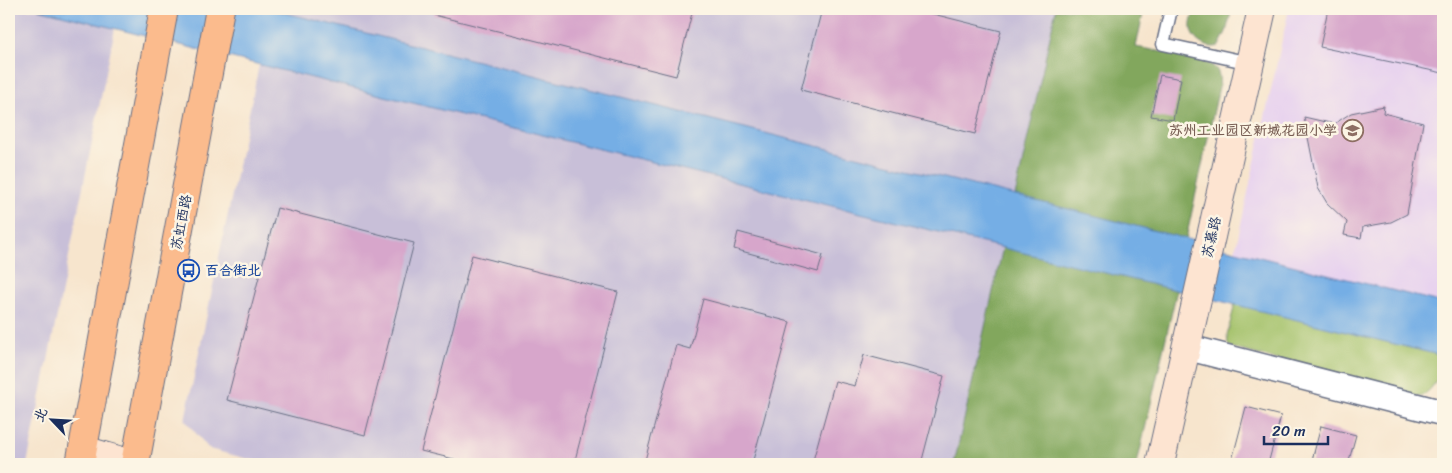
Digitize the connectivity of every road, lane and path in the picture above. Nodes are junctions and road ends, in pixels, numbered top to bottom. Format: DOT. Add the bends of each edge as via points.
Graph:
graph roads {
  1 [pos="164,9"];
  2 [pos="220,9"];
  3 [pos="1171,9"];
  4 [pos="1262,9"];
  5 [pos="1250,63"];
  6 [pos="1186,347"];
  7 [pos="1442,409"];
  8 [pos="82,457"];
  9 [pos="134,464"];
  10 [pos="1160,464"];
  1 -- 8 [label="main road"];
  2 -- 9 [label="main road, 苏虹西路"];
  3 -- 5 [label="lane" via="1163,44"];
  4 -- 5 [label="main road, 苏慕路"];
  5 -- 6 [label="main road, 苏慕路"];
  6 -- 7 [label="street"];
  6 -- 10 [label="main road, 苏慕路"];
  8 -- 9 [label="main road"];
}
